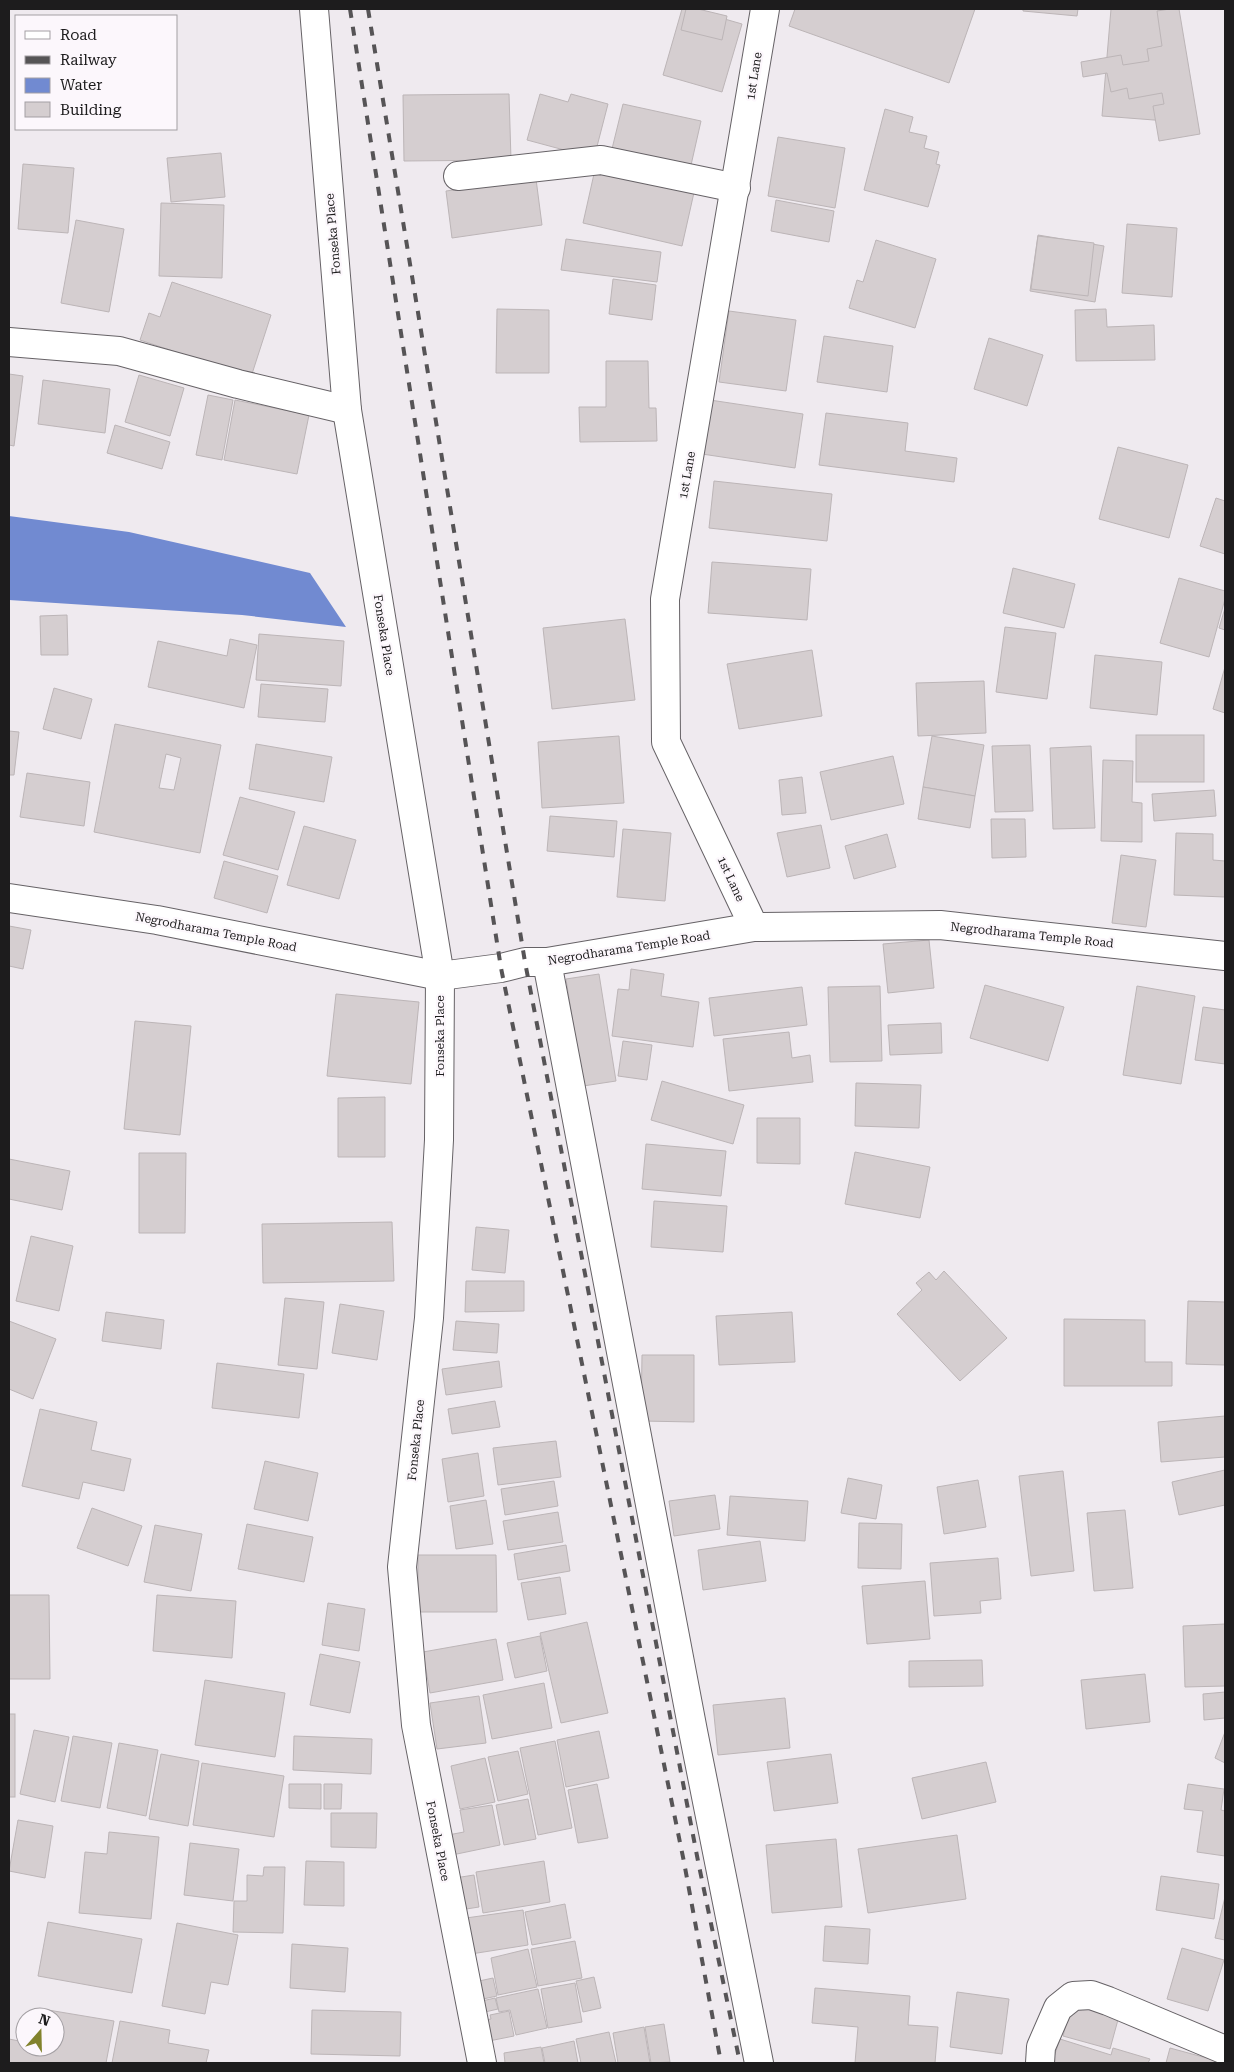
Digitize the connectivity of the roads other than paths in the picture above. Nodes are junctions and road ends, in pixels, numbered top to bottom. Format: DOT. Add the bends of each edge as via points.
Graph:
graph roads {
  1 [pos="314,9"];
  2 [pos="765,9"];
  3 [pos="458,176"];
  4 [pos="736,188"];
  5 [pos="9,342"];
  6 [pos="347,410"];
  7 [pos="9,898"];
  8 [pos="754,927"];
  9 [pos="1225,956"];
  10 [pos="547,962"];
  11 [pos="440,976"];
  12 [pos="1225,2050"];
  13 [pos="482,2063"];
  14 [pos="759,2063"];
  15 [pos="1040,2063"];
  1 -- 6 [label="street, Fonseka Place"];
  2 -- 4 [label="street, 1st Lane"];
  3 -- 4 [label="street" via="601,160"];
  4 -- 8 [label="street, 1st Lane" via="665,599 666,742"];
  5 -- 6 [label="street" via="118,351"];
  6 -- 11 [label="street, Fonseka Place"];
  7 -- 11 [label="street, Negrodharama Temple Road" via="157,920"];
  8 -- 9 [label="street, Negrodharama Temple Road" via="940,925"];
  8 -- 10 [label="street, Negrodharama Temple Road"];
  10 -- 11 [label="street, Negrodharama Temple Road" via="524,962"];
  10 -- 14 [label="street"];
  11 -- 13 [label="street, Fonseka Place" via="439,1140 429,1318 402,1567 416,1725"];
  12 -- 15 [label="street" via="1108,2001 1091,1995 1073,1996 1058,2008 1041,2048"];
}
